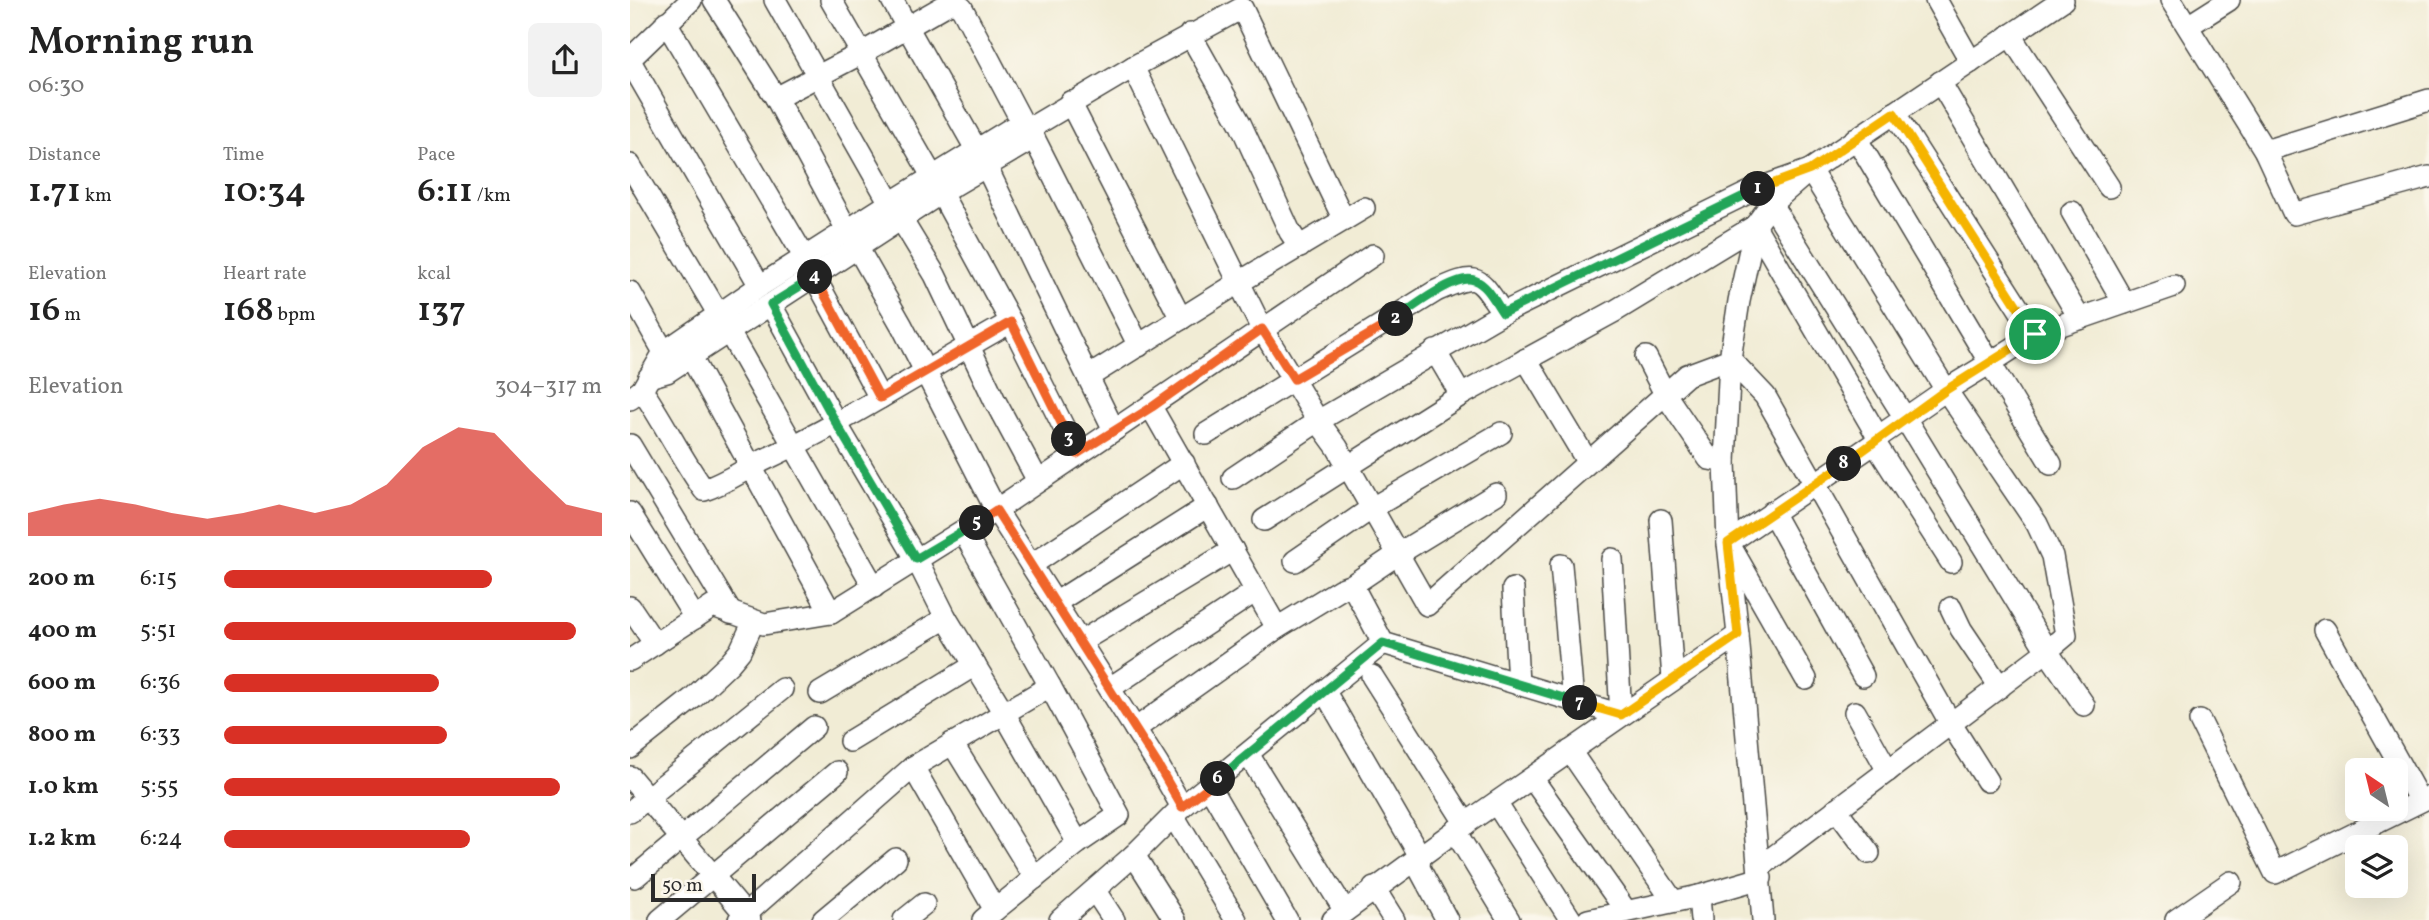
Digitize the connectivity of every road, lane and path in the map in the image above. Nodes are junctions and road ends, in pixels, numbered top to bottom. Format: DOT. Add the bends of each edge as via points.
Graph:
graph roads {
  1 [pos="691,0"];
  2 [pos="715,0"];
  3 [pos="775,0"];
  4 [pos="831,0"];
  5 [pos="892,0"];
  6 [pos="1936,0"];
  7 [pos="2063,0"];
  8 [pos="2171,0"];
  9 [pos="2229,0"];
  10 [pos="952,1"];
  11 [pos="666,22"];
  12 [pos="2188,26"];
  13 [pos="907,27"];
  14 [pos="1190,34"];
  15 [pos="2010,35"];
  16 [pos="862,53"];
  17 [pos="630,60"];
  18 [pos="1971,62"];
  19 [pos="1133,66"];
  20 [pos="818,77"];
  21 [pos="1940,82"];
  22 [pos="776,98"];
  23 [pos="2429,100"];
  24 [pos="1070,102"];
  25 [pos="1894,113"];
  26 [pos="1029,129"];
  27 [pos="1856,138"];
  28 [pos="2265,151"];
  29 [pos="981,157"];
  30 [pos="630,165"];
  31 [pos="1810,170"];
  32 [pos="2429,177"];
  33 [pos="937,185"];
  34 [pos="2109,187"];
  35 [pos="1771,204"];
  36 [pos="1364,208"];
  37 [pos="896,211"];
  38 [pos="2072,212"];
  39 [pos="1344,220"];
  40 [pos="1755,226"];
  41 [pos="852,239"];
  42 [pos="1300,247"];
  43 [pos="1373,255"];
  44 [pos="810,267"];
  45 [pos="1238,283"];
  46 [pos="2174,286"];
  47 [pos="630,292"];
  48 [pos="765,295"];
  49 [pos="2124,303"];
  50 [pos="1503,313"];
  51 [pos="1181,319"];
  52 [pos="2080,319"];
  53 [pos="1011,322"];
  54 [pos="724,324"];
  55 [pos="1262,329"];
  56 [pos="2035,334"];
  57 [pos="969,345"];
  58 [pos="1139,346"];
  59 [pos="1435,351"];
  60 [pos="664,352"];
  61 [pos="691,357"];
  62 [pos="1646,357"];
  63 [pos="1525,359"];
  64 [pos="1730,359"];
  65 [pos="1990,363"];
  66 [pos="924,372"];
  67 [pos="1088,377"];
  68 [pos="1294,379"];
  69 [pos="640,389"];
  70 [pos="1946,390"];
  71 [pos="1461,394"];
  72 [pos="1665,394"];
  73 [pos="880,398"];
  74 [pos="1152,407"];
  75 [pos="1905,418"];
  76 [pos="1318,421"];
  77 [pos="836,423"];
  78 [pos="1114,430"];
  79 [pos="1501,433"];
  80 [pos="1206,434"];
  81 [pos="1876,440"];
  82 [pos="630,445"];
  83 [pos="795,446"];
  84 [pos="1077,454"];
  85 [pos="1587,461"];
  86 [pos="1725,462"];
  87 [pos="1184,463"];
  88 [pos="2051,464"];
  89 [pos="751,466"];
  90 [pos="1346,466"];
  91 [pos="1233,478"];
  92 [pos="1038,481"];
  93 [pos="1815,483"];
  94 [pos="1496,495"];
  95 [pos="1208,506"];
  96 [pos="1372,508"];
  97 [pos="996,510"];
  98 [pos="1772,512"];
  99 [pos="630,513"];
  100 [pos="1264,520"];
  101 [pos="1661,520"];
  102 [pos="963,531"];
  103 [pos="1728,543"];
  104 [pos="1233,550"];
  105 [pos="1398,554"];
  106 [pos="1612,559"];
  107 [pos="917,560"];
  108 [pos="1295,561"];
  109 [pos="1951,562"];
  110 [pos="1031,565"];
  111 [pos="1561,565"];
  112 [pos="1352,585"];
  113 [pos="874,587"];
  114 [pos="1513,589"];
  115 [pos="1256,591"];
  116 [pos="1055,603"];
  117 [pos="630,607"];
  118 [pos="1951,608"];
  119 [pos="731,613"];
  120 [pos="831,614"];
  121 [pos="695,618"];
  122 [pos="946,618"];
  123 [pos="754,621"];
  124 [pos="1277,628"];
  125 [pos="2325,630"];
  126 [pos="1738,635"];
  127 [pos="1080,642"];
  128 [pos="1383,643"];
  129 [pos="655,644"];
  130 [pos="2047,651"];
  131 [pos="630,660"];
  132 [pos="975,665"];
  133 [pos="1372,676"];
  134 [pos="1863,676"];
  135 [pos="1806,678"];
  136 [pos="1673,679"];
  137 [pos="1518,684"];
  138 [pos="1050,685"];
  139 [pos="2000,687"];
  140 [pos="1110,688"];
  141 [pos="782,689"];
  142 [pos="1325,692"];
  143 [pos="820,693"];
  144 [pos="1573,701"];
  145 [pos="2084,705"];
  146 [pos="1855,712"];
  147 [pos="1004,713"];
  148 [pos="1621,715"];
  149 [pos="2200,721"];
  150 [pos="1951,724"];
  151 [pos="814,727"];
  152 [pos="1135,729"];
  153 [pos="850,741"];
  154 [pos="952,743"];
  155 [pos="630,748"];
  156 [pos="1570,751"];
  157 [pos="1248,754"];
  158 [pos="913,767"];
  159 [pos="1888,771"];
  160 [pos="838,772"];
  161 [pos="630,777"];
  162 [pos="1532,778"];
  163 [pos="1987,781"];
  164 [pos="1209,786"];
  165 [pos="648,797"];
  166 [pos="2424,799"];
  167 [pos="1496,803"];
  168 [pos="1836,810"];
  169 [pos="630,812"];
  170 [pos="1178,812"];
  171 [pos="1460,827"];
  172 [pos="682,838"];
  173 [pos="1078,843"];
  174 [pos="1869,853"];
  175 [pos="1134,855"];
  176 [pos="1420,856"];
  177 [pos="896,859"];
  178 [pos="1760,872"];
  179 [pos="713,875"];
  180 [pos="635,877"];
  181 [pos="1035,878"];
  182 [pos="2231,882"];
  183 [pos="1374,888"];
  184 [pos="1095,891"];
  185 [pos="1699,896"];
  186 [pos="1673,901"];
  187 [pos="924,904"];
  188 [pos="1626,911"];
  189 [pos="989,915"];
  190 [pos="1339,916"];
  191 [pos="745,918"];
  192 [pos="660,920"];
  193 [pos="823,920"];
  194 [pos="904,920"];
  195 [pos="1060,920"];
  196 [pos="1114,920"];
  197 [pos="1175,920"];
  198 [pos="1236,920"];
  199 [pos="1287,920"];
  200 [pos="1394,920"];
  201 [pos="1447,920"];
  202 [pos="1509,920"];
  203 [pos="1571,920"];
  204 [pos="1588,920"];
  205 [pos="1701,920"];
  206 [pos="1763,920"];
  207 [pos="2176,920"];
  1 -- 11 [label="street"];
  2 -- 22 [label="street"];
  3 -- 20 [label="street"];
  4 -- 16 [label="street"];
  5 -- 13 [label="street"];
  6 -- 18 [label="street"];
  7 -- 15 [label="street"];
  8 -- 12 [label="street"];
  9 -- 12 [label="street"];
  10 -- 13 [label="street"];
  10 -- 26 [label="street" via="962,8"];
  11 -- 17 [label="street"];
  11 -- 44 [label="street"];
  12 -- 28 [label="street"];
  13 -- 16 [label="street"];
  13 -- 29 [label="street"];
  14 -- 19 [label="street"];
  14 -- 39 [label="street" via="1242,8"];
  14 -- 42 [label="street" via="1240,123"];
  15 -- 18 [label="street"];
  15 -- 34 [label="street"];
  16 -- 20 [label="street"];
  16 -- 33 [label="street"];
  17 -- 48 [label="street"];
  18 -- 21 [label="street"];
  19 -- 24 [label="street"];
  19 -- 45 [label="street"];
  20 -- 22 [label="street"];
  20 -- 37 [label="street"];
  21 -- 25 [label="street"];
  21 -- 52 [label="street"];
  22 -- 41 [label="street"];
  23 -- 28 [label="street"];
  24 -- 26 [label="street"];
  24 -- 51 [label="street"];
  25 -- 27 [label="street"];
  25 -- 56 [label="street"];
  26 -- 29 [label="street"];
  26 -- 58 [label="street"];
  27 -- 31 [label="street"];
  27 -- 65 [label="street"];
  28 -- 32 [label="street" via="2294,214"];
  29 -- 33 [label="street"];
  29 -- 67 [label="street"];
  30 -- 54 [label="street"];
  31 -- 35 [label="street"];
  31 -- 50 [label="street" via="1741,196"];
  31 -- 70 [label="street"];
  33 -- 37 [label="street"];
  33 -- 53 [label="street"];
  35 -- 40 [label="street"];
  35 -- 75 [label="street"];
  36 -- 39 [label="street"];
  37 -- 41 [label="street"];
  37 -- 57 [label="street" via="936,275"];
  38 -- 49 [label="street"];
  39 -- 42 [label="street"];
  40 -- 63 [label="street"];
  40 -- 64 [label="street"];
  40 -- 81 [label="street"];
  41 -- 44 [label="street"];
  41 -- 66 [label="street"];
  42 -- 45 [label="street"];
  43 -- 55 [label="street"];
  44 -- 48 [label="street"];
  44 -- 73 [label="street"];
  45 -- 51 [label="street"];
  45 -- 55 [label="street"];
  46 -- 49 [label="street"];
  47 -- 60 [label="street"];
  48 -- 54 [label="street"];
  48 -- 77 [label="street"];
  49 -- 52 [label="street"];
  50 -- 59 [label="street"];
  50 -- 68 [label="street" via="1483,285 1466,278 1436,291"];
  51 -- 58 [label="street"];
  52 -- 56 [label="street"];
  53 -- 57 [label="street"];
  53 -- 84 [label="street"];
  54 -- 60 [label="street"];
  54 -- 61 [label="street"];
  54 -- 83 [label="street"];
  55 -- 68 [label="street"];
  55 -- 74 [label="street"];
  56 -- 65 [label="street"];
  57 -- 66 [label="street"];
  57 -- 92 [label="street"];
  58 -- 67 [label="street"];
  59 -- 71 [label="street"];
  59 -- 76 [label="street"];
  60 -- 69 [label="street"];
  61 -- 69 [label="street"];
  61 -- 89 [label="street"];
  62 -- 72 [label="street"];
  63 -- 71 [label="street"];
  63 -- 85 [label="street"];
  64 -- 72 [label="street" via="1686,375"];
  64 -- 86 [label="street"];
  64 -- 93 [label="street" via="1765,396"];
  65 -- 70 [label="street"];
  65 -- 88 [label="street"];
  66 -- 73 [label="street"];
  66 -- 97 [label="street"];
  67 -- 78 [label="street"];
  68 -- 76 [label="street"];
  68 -- 80 [label="street"];
  69 -- 89 [label="street" via="704,490"];
  70 -- 75 [label="street"];
  70 -- 130 [label="street" via="2037,524 2052,556 2066,635"];
  71 -- 90 [label="street"];
  72 -- 85 [label="street"];
  72 -- 86 [label="street" via="1709,459"];
  73 -- 77 [label="street"];
  74 -- 78 [label="street"];
  74 -- 87 [label="street"];
  75 -- 81 [label="street"];
  75 -- 130 [label="street"];
  76 -- 90 [label="street"];
  76 -- 91 [label="street"];
  77 -- 83 [label="street"];
  77 -- 107 [label="street"];
  78 -- 84 [label="street"];
  79 -- 96 [label="street"];
  81 -- 93 [label="street"];
  81 -- 109 [label="street"];
  82 -- 119 [label="street"];
  83 -- 89 [label="street"];
  83 -- 113 [label="street"];
  84 -- 92 [label="street"];
  85 -- 105 [label="street" via="1427,605"];
  86 -- 103 [label="street"];
  87 -- 95 [label="street"];
  87 -- 110 [label="street"];
  89 -- 120 [label="street"];
  90 -- 96 [label="street"];
  90 -- 100 [label="street"];
  92 -- 97 [label="street"];
  93 -- 98 [label="street"];
  93 -- 150 [label="street"];
  94 -- 105 [label="street"];
  95 -- 104 [label="street"];
  95 -- 116 [label="street"];
  96 -- 105 [label="street"];
  96 -- 108 [label="street"];
  97 -- 102 [label="street"];
  97 -- 110 [label="street"];
  98 -- 103 [label="street"];
  98 -- 134 [label="street"];
  99 -- 121 [label="street"];
  101 -- 136 [label="street"];
  102 -- 107 [label="street"];
  102 -- 138 [label="street"];
  103 -- 126 [label="street"];
  103 -- 135 [label="street"];
  104 -- 115 [label="street"];
  104 -- 127 [label="street"];
  105 -- 112 [label="street"];
  106 -- 148 [label="street"];
  107 -- 113 [label="street"];
  107 -- 122 [label="street"];
  110 -- 116 [label="street"];
  111 -- 144 [label="street"];
  112 -- 124 [label="street"];
  112 -- 128 [label="street"];
  113 -- 120 [label="street"];
  114 -- 137 [label="street"];
  115 -- 124 [label="street"];
  115 -- 140 [label="street"];
  116 -- 127 [label="street"];
  117 -- 129 [label="street"];
  118 -- 139 [label="street"];
  119 -- 121 [label="street" via="713,606"];
  119 -- 123 [label="street"];
  120 -- 123 [label="street" via="764,625"];
  121 -- 129 [label="street"];
  122 -- 132 [label="street"];
  122 -- 143 [label="street"];
  123 -- 155 [label="street" via="730,663"];
  124 -- 152 [label="street"];
  125 -- 166 [label="street"];
  126 -- 136 [label="street"];
  126 -- 178 [label="street"];
  127 -- 140 [label="street"];
  128 -- 137 [label="street"];
  128 -- 142 [label="street"];
  129 -- 131 [label="street"];
  130 -- 139 [label="street"];
  130 -- 145 [label="street"];
  132 -- 147 [label="street"];
  132 -- 153 [label="street"];
  133 -- 171 [label="street"];
  136 -- 148 [label="street"];
  137 -- 144 [label="street"];
  138 -- 147 [label="street"];
  138 -- 173 [label="street" via="1119,815"];
  139 -- 150 [label="street"];
  140 -- 152 [label="street"];
  141 -- 165 [label="street"];
  142 -- 157 [label="street"];
  142 -- 176 [label="street"];
  144 -- 148 [label="street"];
  146 -- 159 [label="street"];
  147 -- 154 [label="street"];
  147 -- 173 [label="street"];
  148 -- 156 [label="street"];
  149 -- 166 [label="street" via="2275,873"];
  150 -- 159 [label="street"];
  150 -- 163 [label="street"];
  151 -- 172 [label="street"];
  152 -- 170 [label="street"];
  154 -- 158 [label="street"];
  154 -- 181 [label="street"];
  156 -- 162 [label="street"];
  156 -- 186 [label="street"];
  157 -- 164 [label="street"];
  157 -- 190 [label="street"];
  158 -- 189 [label="street"];
  158 -- 191 [label="street"];
  159 -- 168 [label="street"];
  160 -- 179 [label="street"];
  161 -- 165 [label="street"];
  162 -- 167 [label="street"];
  162 -- 188 [label="street"];
  164 -- 170 [label="street"];
  164 -- 199 [label="street"];
  165 -- 169 [label="street"];
  165 -- 172 [label="street"];
  167 -- 171 [label="street"];
  167 -- 203 [label="street"];
  168 -- 174 [label="street"];
  168 -- 178 [label="street"];
  170 -- 175 [label="street"];
  170 -- 198 [label="street"];
  171 -- 176 [label="street"];
  171 -- 202 [label="street"];
  172 -- 179 [label="street"];
  172 -- 180 [label="street"];
  173 -- 181 [label="street"];
  175 -- 184 [label="street"];
  175 -- 197 [label="street"];
  176 -- 183 [label="street"];
  176 -- 201 [label="street" via="1419,868"];
  177 -- 193 [label="street"];
  178 -- 185 [label="street"];
  178 -- 206 [label="street"];
  179 -- 191 [label="street"];
  179 -- 192 [label="street"];
  181 -- 189 [label="street"];
  182 -- 207 [label="street"];
  183 -- 190 [label="street"];
  183 -- 200 [label="street"];
  184 -- 195 [label="street"];
  184 -- 196 [label="street"];
  185 -- 186 [label="street"];
  185 -- 205 [label="street"];
  186 -- 188 [label="street"];
  187 -- 194 [label="street"];
  188 -- 204 [label="street"];
}
